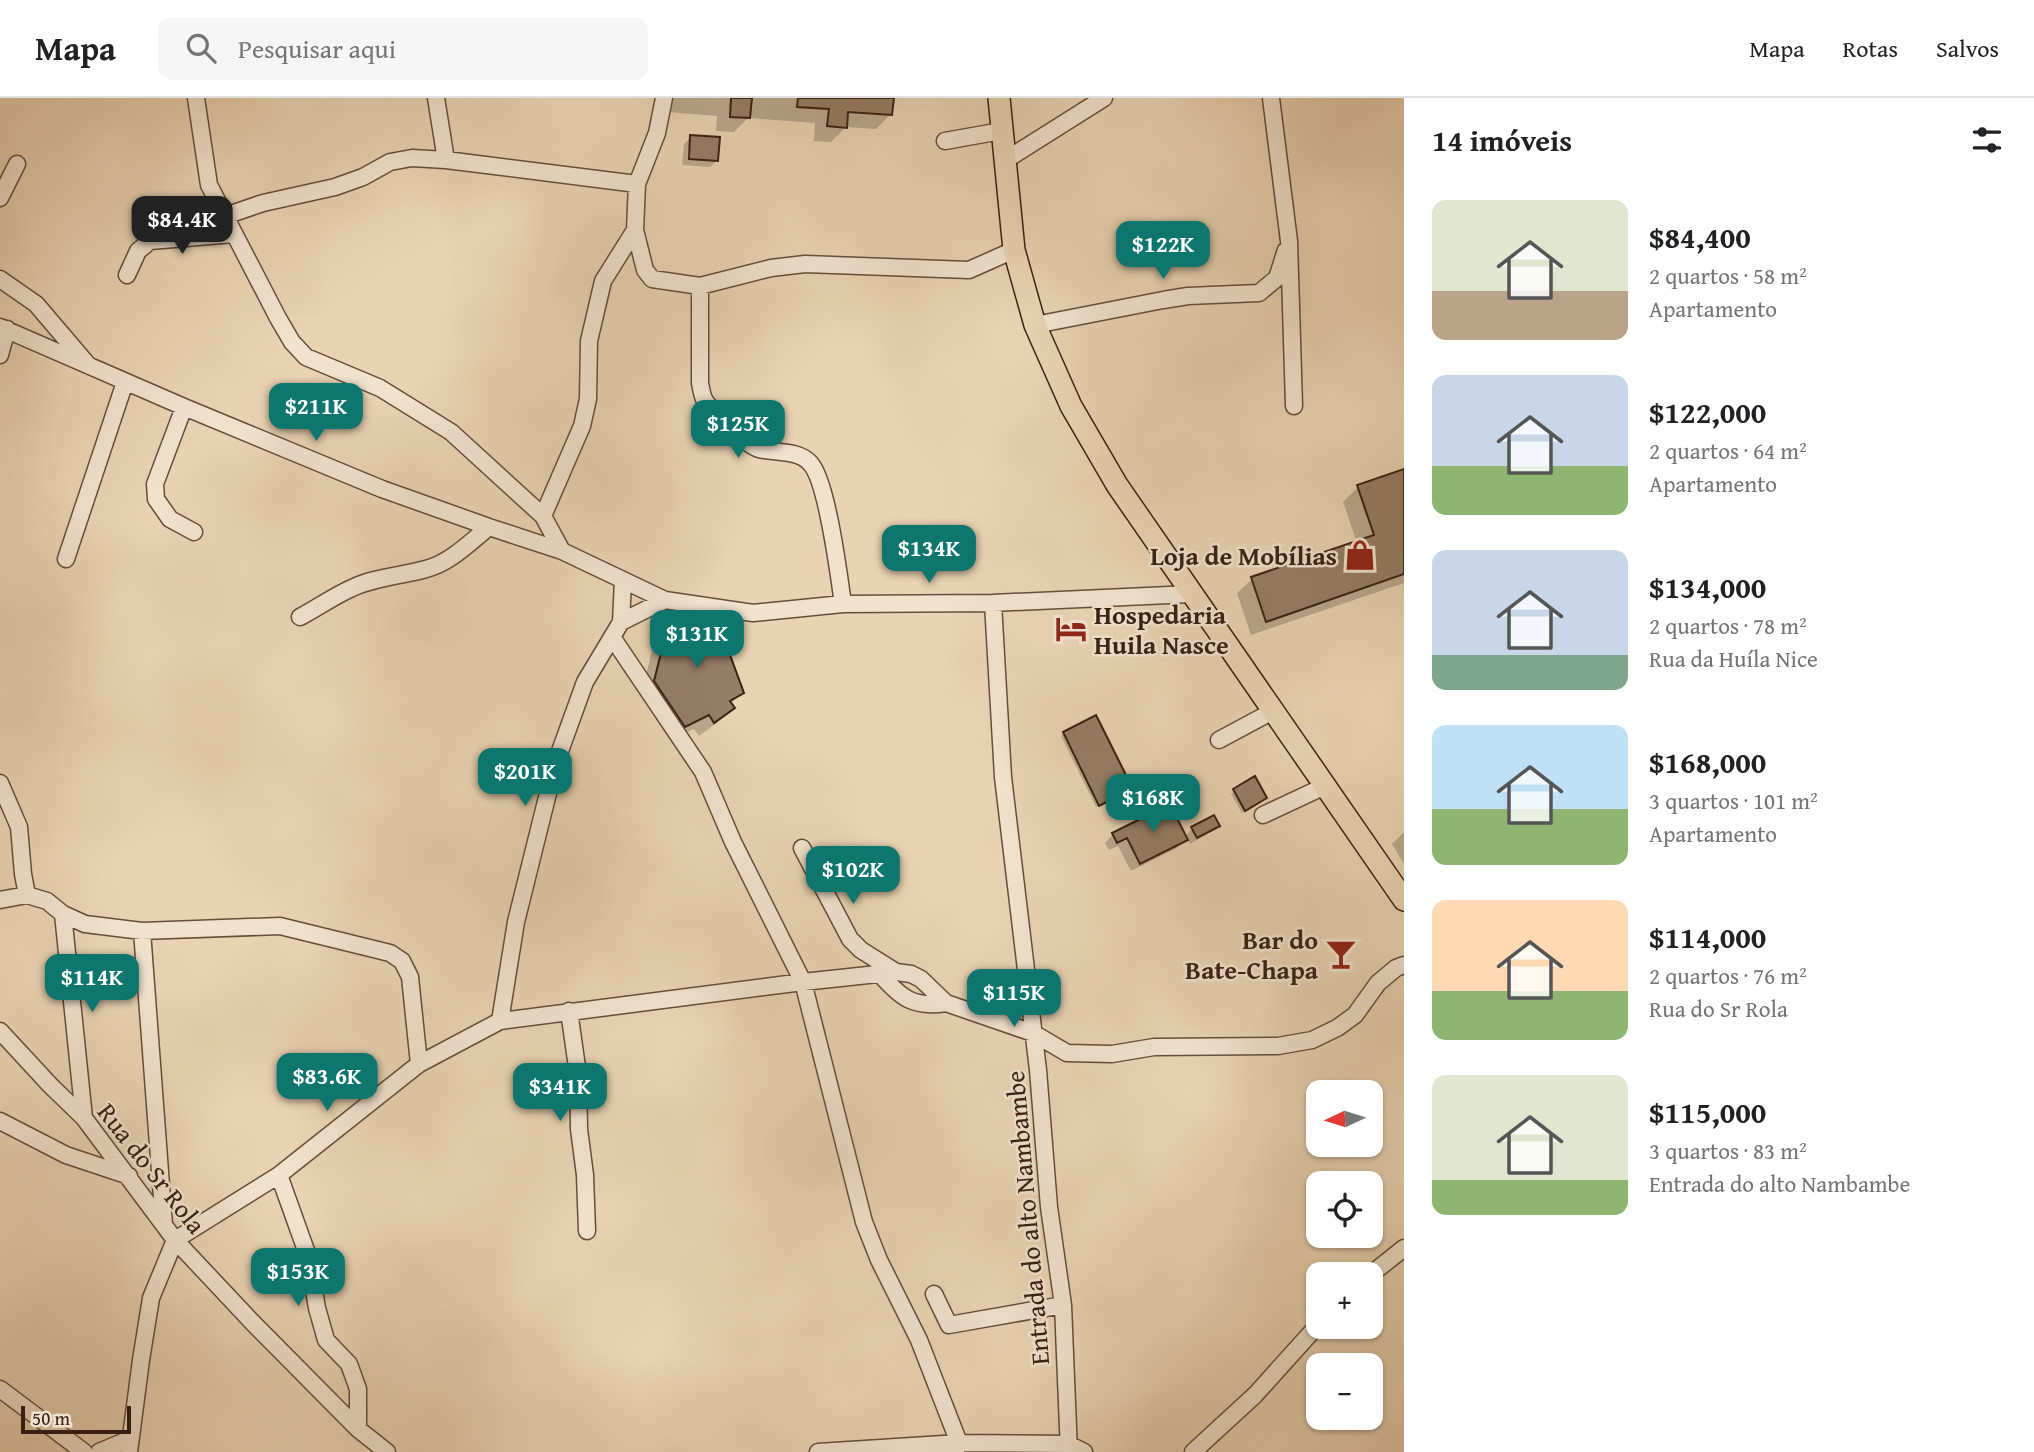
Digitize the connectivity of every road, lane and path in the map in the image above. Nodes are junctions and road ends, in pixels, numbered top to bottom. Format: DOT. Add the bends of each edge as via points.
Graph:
graph roads {
  1 [pos="196,98"];
  2 [pos="436,98"];
  3 [pos="664,98"];
  4 [pos="999,98"];
  5 [pos="1104,98"];
  6 [pos="1271,98"];
  7 [pos="1001,131"];
  8 [pos="945,141"];
  9 [pos="446,160"];
  10 [pos="1004,161"];
  11 [pos="17,164"];
  12 [pos="637,184"];
  13 [pos="0,198"];
  14 [pos="225,216"];
  15 [pos="635,230"];
  16 [pos="234,234"];
  17 [pos="1289,241"];
  18 [pos="1014,250"];
  19 [pos="127,275"];
  20 [pos="0,279"];
  21 [pos="700,286"];
  22 [pos="1035,325"];
  23 [pos="3,328"];
  24 [pos="0,355"];
  25 [pos="90,367"];
  26 [pos="125,382"];
  27 [pos="1294,406"];
  28 [pos="184,407"];
  29 [pos="543,516"];
  30 [pos="489,527"];
  31 [pos="194,532"];
  32 [pos="562,551"];
  33 [pos="66,559"];
  34 [pos="623,580"];
  35 [pos="1191,594"];
  36 [pos="665,600"];
  37 [pos="993,603"];
  38 [pos="843,604"];
  39 [pos="300,617"];
  40 [pos="621,622"];
  41 [pos="611,637"];
  42 [pos="1273,711"];
  43 [pos="1219,740"];
  44 [pos="0,783"];
  45 [pos="1325,786"];
  46 [pos="1263,815"];
  47 [pos="802,848"];
  48 [pos="27,895"];
  49 [pos="0,900"];
  50 [pos="1404,900"];
  51 [pos="63,914"];
  52 [pos="142,931"];
  53 [pos="1404,965"];
  54 [pos="888,973"];
  55 [pos="803,982"];
  56 [pos="946,1003"];
  57 [pos="569,1012"];
  58 [pos="500,1021"];
  59 [pos="0,1031"];
  60 [pos="1033,1033"];
  61 [pos="1067,1053"];
  62 [pos="419,1064"];
  63 [pos="1038,1070"];
  64 [pos="84,1118"];
  65 [pos="0,1121"];
  66 [pos="278,1175"];
  67 [pos="129,1176"];
  68 [pos="164,1225"];
  69 [pos="587,1231"];
  70 [pos="175,1240"];
  71 [pos="1404,1248"];
  72 [pos="1383,1265"];
  73 [pos="934,1293"];
  74 [pos="1063,1305"];
  75 [pos="1306,1338"];
  76 [pos="0,1389"];
  77 [pos="358,1429"];
  78 [pos="130,1446"];
  79 [pos="957,1447"];
  80 [pos="1068,1448"];
  81 [pos="84,1452"];
  82 [pos="99,1452"];
  83 [pos="387,1452"];
  84 [pos="818,1452"];
  85 [pos="1084,1452"];
  86 [pos="1194,1452"];
  1 -- 14 [label="street" via="209,185"];
  2 -- 9 [label="street"];
  3 -- 12 [label="street" via="657,133"];
  4 -- 7 [label="main road"];
  5 -- 10 [label="street"];
  6 -- 17 [label="street"];
  7 -- 8 [label="street"];
  7 -- 10 [label="main road"];
  9 -- 12 [label="street"];
  9 -- 14 [label="street" via="390,162 335,187"];
  10 -- 18 [label="main road"];
  11 -- 13 [label="street"];
  12 -- 15 [label="street"];
  14 -- 16 [label="street"];
  15 -- 21 [label="street" via="645,270 652,279"];
  15 -- 29 [label="street" via="603,281 589,341 588,399 582,426"];
  16 -- 19 [label="street" via="150,240 138,251"];
  16 -- 29 [label="street" via="292,342 306,357 380,388 451,432"];
  17 -- 22 [label="street" via="1277,278 1259,293 1188,296"];
  17 -- 27 [label="street"];
  18 -- 21 [label="street" via="969,270 805,264"];
  18 -- 22 [label="main road"];
  20 -- 25 [label="street" via="36,304"];
  21 -- 38 [label="street" via="704,398 747,444 810,462 830,525"];
  22 -- 35 [label="main road" via="1071,406 1110,474"];
  23 -- 24 [label="street"];
  23 -- 25 [label="street"];
  25 -- 26 [label="street"];
  26 -- 28 [label="street"];
  26 -- 33 [label="street"];
  28 -- 30 [label="street" via="382,489"];
  28 -- 31 [label="street" via="155,484 156,499 170,519"];
  29 -- 32 [label="street"];
  30 -- 32 [label="street"];
  30 -- 39 [label="street" via="443,562 353,587"];
  32 -- 34 [label="street"];
  34 -- 36 [label="street"];
  34 -- 40 [label="street"];
  35 -- 37 [label="street"];
  35 -- 42 [label="main road"];
  36 -- 38 [label="street" via="753,613"];
  36 -- 40 [label="street"];
  37 -- 38 [label="street"];
  37 -- 60 [label="street, Entrada do alto Nambambe" via="1003,777"];
  40 -- 41 [label="street"];
  41 -- 55 [label="street" via="703,772"];
  41 -- 58 [label="street" via="585,682 555,765 516,922"];
  42 -- 43 [label="street"];
  42 -- 45 [label="main road"];
  44 -- 48 [label="street" via="19,827"];
  45 -- 46 [label="street"];
  45 -- 50 [label="main road"];
  47 -- 54 [label="street" via="850,939"];
  48 -- 49 [label="street"];
  48 -- 51 [label="street" via="47,901"];
  51 -- 52 [label="street" via="85,924"];
  51 -- 64 [label="street"];
  52 -- 62 [label="street" via="280,926 390,953 402,961 410,977"];
  52 -- 68 [label="street"];
  53 -- 61 [label="street" via="1378,983 1355,1015 1312,1040 1278,1046"];
  54 -- 55 [label="street"];
  54 -- 56 [label="street" via="921,979"];
  54 -- 56 [label="street" via="898,993 908,1000"];
  55 -- 57 [label="street"];
  55 -- 79 [label="street" via="864,1222 919,1340"];
  56 -- 60 [label="street"];
  57 -- 58 [label="street"];
  57 -- 69 [label="street" via="578,1074"];
  58 -- 62 [label="street"];
  59 -- 64 [label="street, Rua do Sr Rola"];
  60 -- 61 [label="street"];
  60 -- 63 [label="street, Entrada do alto Nambambe"];
  61 -- 63 [label="street"];
  62 -- 66 [label="street"];
  63 -- 74 [label="street, Entrada do alto Nambambe" via="1049,1207"];
  64 -- 67 [label="street, Rua do Sr Rola"];
  65 -- 67 [label="street" via="66,1154"];
  66 -- 70 [label="street"];
  66 -- 77 [label="street" via="308,1256 326,1340 349,1364 358,1389"];
  67 -- 68 [label="street, Rua do Sr Rola"];
  68 -- 70 [label="street, Rua do Sr Rola"];
  70 -- 77 [label="street, Rua do Sr Rola"];
  70 -- 78 [label="street" via="151,1298"];
  71 -- 72 [label="street"];
  73 -- 74 [label="street" via="949,1325"];
  74 -- 80 [label="street, Entrada do alto Nambambe"];
  75 -- 86 [label="street"];
  76 -- 81 [label="street"];
  77 -- 83 [label="street, Rua do Sr Rola"];
  78 -- 82 [label="street"];
  79 -- 80 [label="street"];
  79 -- 84 [label="street"];
  80 -- 85 [label="street"];
}
